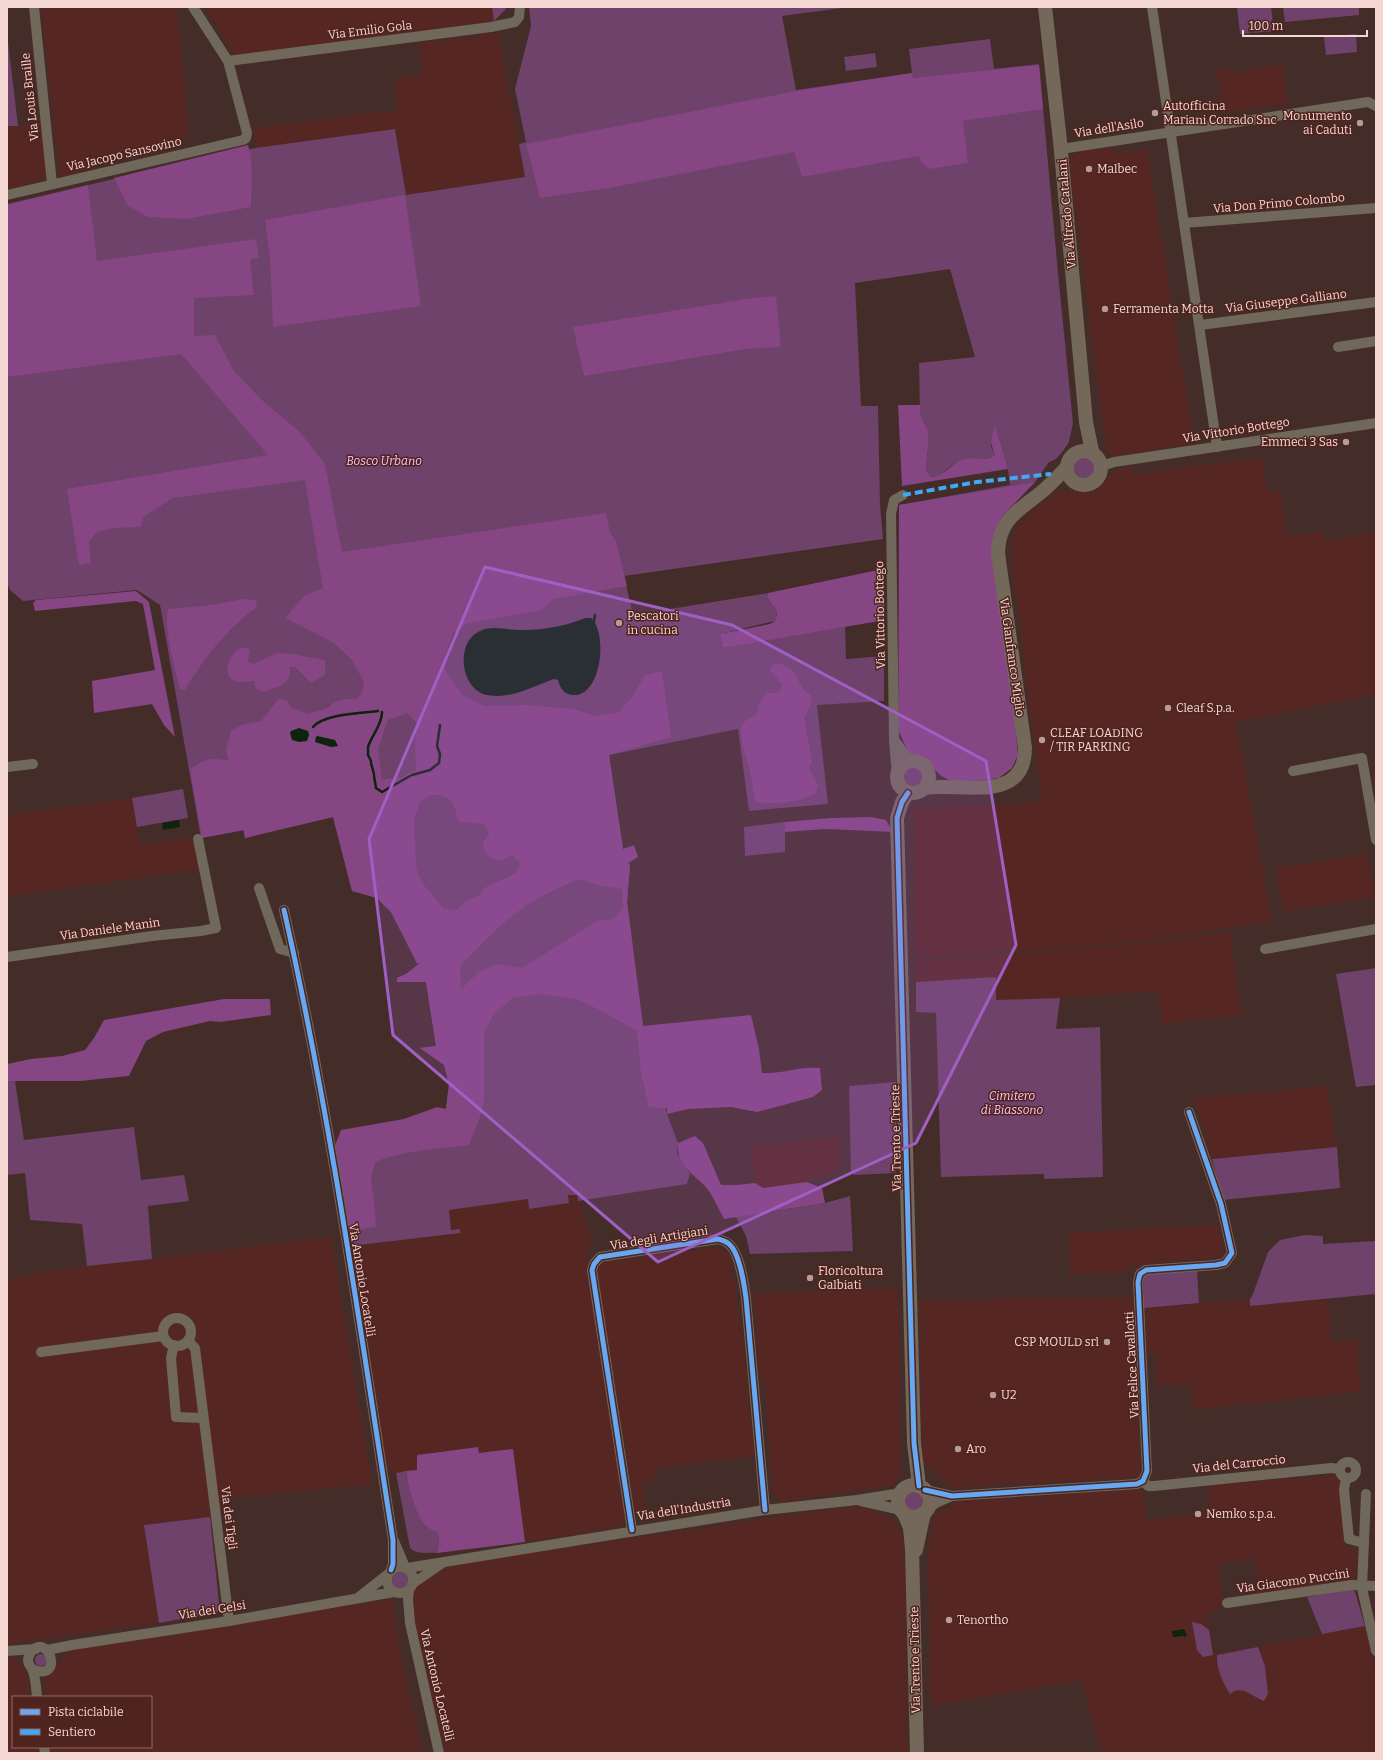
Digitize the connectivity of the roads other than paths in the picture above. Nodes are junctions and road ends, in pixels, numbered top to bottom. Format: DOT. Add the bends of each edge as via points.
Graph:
graph roads {
  1 [pos="34,7"];
  2 [pos="193,7"];
  3 [pos="520,7"];
  4 [pos="1045,7"];
  5 [pos="1152,7"];
  6 [pos="228,61"];
  7 [pos="1375,105"];
  8 [pos="1171,131"];
  9 [pos="1061,148"];
  10 [pos="52,184"];
  11 [pos="7,195"];
  12 [pos="1376,208"];
  13 [pos="1184,223"];
  14 [pos="1376,302"];
  15 [pos="1200,325"];
  16 [pos="1376,341"];
  17 [pos="1338,347"];
  18 [pos="1086,422"];
  19 [pos="1376,422"];
  20 [pos="1217,447"];
  21 [pos="1092,451"];
  22 [pos="1070,461"];
  23 [pos="1101,468"];
  24 [pos="1072,481"];
  25 [pos="1045,489"];
  26 [pos="903,495"];
  27 [pos="894,740"];
  28 [pos="909,760"];
  29 [pos="33,764"];
  30 [pos="7,767"];
  31 [pos="1293,771"];
  32 [pos="929,775"];
  33 [pos="901,784"];
  34 [pos="953,786"];
  35 [pos="925,788"];
  36 [pos="1373,803"];
  37 [pos="198,839"];
  38 [pos="1376,840"];
  39 [pos="260,888"];
  40 [pos="284,910"];
  41 [pos="1376,929"];
  42 [pos="1265,949"];
  43 [pos="294,952"];
  44 [pos="7,957"];
  45 [pos="1189,1112"];
  46 [pos="163,1336"];
  47 [pos="188,1341"];
  48 [pos="174,1345"];
  49 [pos="41,1352"];
  50 [pos="203,1418"];
  51 [pos="914,1443"];
  52 [pos="1143,1481"];
  53 [pos="922,1488"];
  54 [pos="903,1490"];
  55 [pos="1366,1494"];
  56 [pos="952,1496"];
  57 [pos="857,1500"];
  58 [pos="765,1510"];
  59 [pos="926,1511"];
  60 [pos="903,1512"];
  61 [pos="632,1530"];
  62 [pos="393,1540"];
  63 [pos="1364,1543"];
  64 [pos="446,1561"];
  65 [pos="913,1566"];
  66 [pos="406,1568"];
  67 [pos="389,1572"];
  68 [pos="1362,1586"];
  69 [pos="1376,1586"];
  70 [pos="411,1587"];
  71 [pos="395,1592"];
  72 [pos="356,1599"];
  73 [pos="1227,1603"];
  74 [pos="230,1621"];
  75 [pos="410,1623"];
  76 [pos="72,1645"];
  77 [pos="36,1649"];
  78 [pos="47,1650"];
  79 [pos="1376,1650"];
  80 [pos="7,1652"];
  81 [pos="30,1665"];
  82 [pos="49,1667"];
  83 [pos="37,1696"];
  84 [pos="41,1696"];
  85 [pos="439,1753"];
  86 [pos="917,1753"];
  1 -- 10 [label="street, Via Louis Braille"];
  2 -- 6 [label="street"];
  3 -- 6 [label="street, Via Emilio Gola" via="519,17 515,22 491,27"];
  4 -- 9 [label="street, Via Alfredo Catalani"];
  5 -- 8 [label="street"];
  6 -- 10 [label="street, Via Jacopo Sansovino" via="247,133 246,138"];
  7 -- 8 [label="street, Via dell'Asilo" via="1368,102"];
  8 -- 9 [label="street, Via dell'Asilo"];
  8 -- 13 [label="street"];
  9 -- 18 [label="street, Via Alfredo Catalani"];
  10 -- 11 [label="street, Via Jacopo Sansovino"];
  12 -- 13 [label="street, Via Don Primo Colombo"];
  13 -- 15 [label="street"];
  14 -- 15 [label="street, Via Giuseppe Galliano"];
  15 -- 20 [label="street"];
  16 -- 17 [label="street"];
  18 -- 21 [label="street, Via Alfredo Catalani"];
  18 -- 22 [label="street, Via Alfredo Catalani"];
  19 -- 20 [label="street, Via Vittorio Bottego"];
  20 -- 23 [label="street, Via Vittorio Bottego" via="1114,462"];
  21 -- 22 [label="street" via="1081,451"];
  21 -- 23 [label="street" via="1098,458"];
  22 -- 24 [label="street" via="1068,474"];
  22 -- 25 [label="street, Via Gianfranco Miglio"];
  23 -- 24 [label="street" via="1099,476 1091,483 1081,485"];
  24 -- 25 [label="street, Via Gianfranco Miglio"];
  25 -- 34 [label="street, Via Gianfranco Miglio" via="1013,514 1002,529 998,546 1024,743 1023,763 1014,778 1002,785 977,788"];
  26 -- 27 [label="street, Via Vittorio Bottego" via="894,500 891,514"];
  27 -- 28 [label="street"];
  27 -- 33 [label="street, Via Vittorio Bottego"];
  28 -- 32 [label="street" via="922,764"];
  28 -- 33 [label="street" via="899,768"];
  29 -- 30 [label="street"];
  31 -- 36 [label="street" via="1362,758"];
  32 -- 34 [label="street, Via Gianfranco Miglio"];
  32 -- 35 [label="street"];
  33 -- 35 [label="street" via="916,793"];
  33 -- 51 [label="street, Via Trento e Trieste" via="902,802 897,818"];
  34 -- 35 [label="street, Via Gianfranco Miglio"];
  36 -- 38 [label="street"];
  37 -- 44 [label="street, Via Daniele Manin" via="216,928"];
  39 -- 43 [label="street" via="280,950"];
  40 -- 43 [label="street, Via Antonio Locatelli"];
  41 -- 42 [label="street"];
  43 -- 62 [label="street, Via Antonio Locatelli" via="334,1164"];
  45 -- 52 [label="street, Via Felice Cavallotti" via="1221,1204 1232,1253 1225,1263 1146,1270 1140,1274 1138,1282 1147,1471"];
  46 -- 47 [label="street, Via dei Tigli" via="165,1325 175,1317 184,1320 190,1326 192,1332"];
  46 -- 48 [label="street" via="168,1344"];
  46 -- 49 [label="street"];
  47 -- 48 [label="street" via="182,1345"];
  47 -- 50 [label="street, Via dei Tigli" via="195,1348"];
  48 -- 50 [label="street" via="171,1358 176,1417"];
  50 -- 74 [label="street, Via dei Tigli"];
  51 -- 53 [label="street, Via Trento e Trieste"];
  51 -- 54 [label="street, Via Trento e Trieste"];
  52 -- 56 [label="street" via="1137,1484"];
  52 -- 63 [label="street, Via del Carroccio" via="1148,1486 1154,1486 1331,1468 1343,1474 1349,1540"];
  53 -- 54 [label="street" via="912,1485"];
  53 -- 56 [label="street"];
  53 -- 59 [label="street, Via Trento e Trieste" via="930,1499"];
  54 -- 57 [label="street, Via dell'Industria"];
  54 -- 60 [label="street, Via Trento e Trieste" via="899,1504"];
  55 -- 63 [label="street"];
  56 -- 59 [label="street"];
  57 -- 58 [label="street, Via dell'Industria"];
  57 -- 60 [label="street, Via dell'Industria"];
  58 -- 61 [label="street, Via dell'Industria"];
  58 -- 61 [label="street, Via degli Artigiani" via="746,1298 734,1249 729,1243 718,1239 600,1257 592,1270"];
  59 -- 60 [label="street" via="918,1516"];
  59 -- 65 [label="street, Via Trento e Trieste"];
  60 -- 65 [label="street, Via Trento e Trieste" via="910,1528"];
  61 -- 64 [label="street, Via dell'Industria"];
  62 -- 66 [label="street, Via Antonio Locatelli"];
  62 -- 67 [label="street, Via Antonio Locatelli" via="393,1564"];
  63 -- 68 [label="street"];
  64 -- 66 [label="street, Via dell'Industria"];
  64 -- 70 [label="street"];
  65 -- 86 [label="street, Via Trento e Trieste"];
  66 -- 67 [label="street" via="398,1566"];
  66 -- 70 [label="street" via="414,1578"];
  67 -- 71 [label="street" via="388,1586"];
  67 -- 72 [label="street"];
  68 -- 69 [label="street, Via Giacomo Puccini"];
  68 -- 73 [label="street, Via Giacomo Puccini"];
  68 -- 79 [label="street"];
  70 -- 71 [label="street" via="405,1592"];
  70 -- 75 [label="street" via="408,1599"];
  71 -- 72 [label="street, Via dei Gelsi"];
  71 -- 75 [label="street"];
  72 -- 74 [label="street, Via dei Gelsi"];
  74 -- 76 [label="street, Via dei Gelsi"];
  75 -- 85 [label="street, Via Antonio Locatelli"];
  76 -- 78 [label="street, Via dei Gelsi"];
  76 -- 82 [label="street"];
  77 -- 78 [label="street"];
  77 -- 80 [label="street"];
  77 -- 81 [label="street" via="31,1651"];
  78 -- 82 [label="street" via="51,1656"];
  80 -- 81 [label="street"];
  81 -- 82 [label="street" via="39,1672"];
  81 -- 83 [label="street"];
  82 -- 84 [label="street" via="41,1683"];
}
